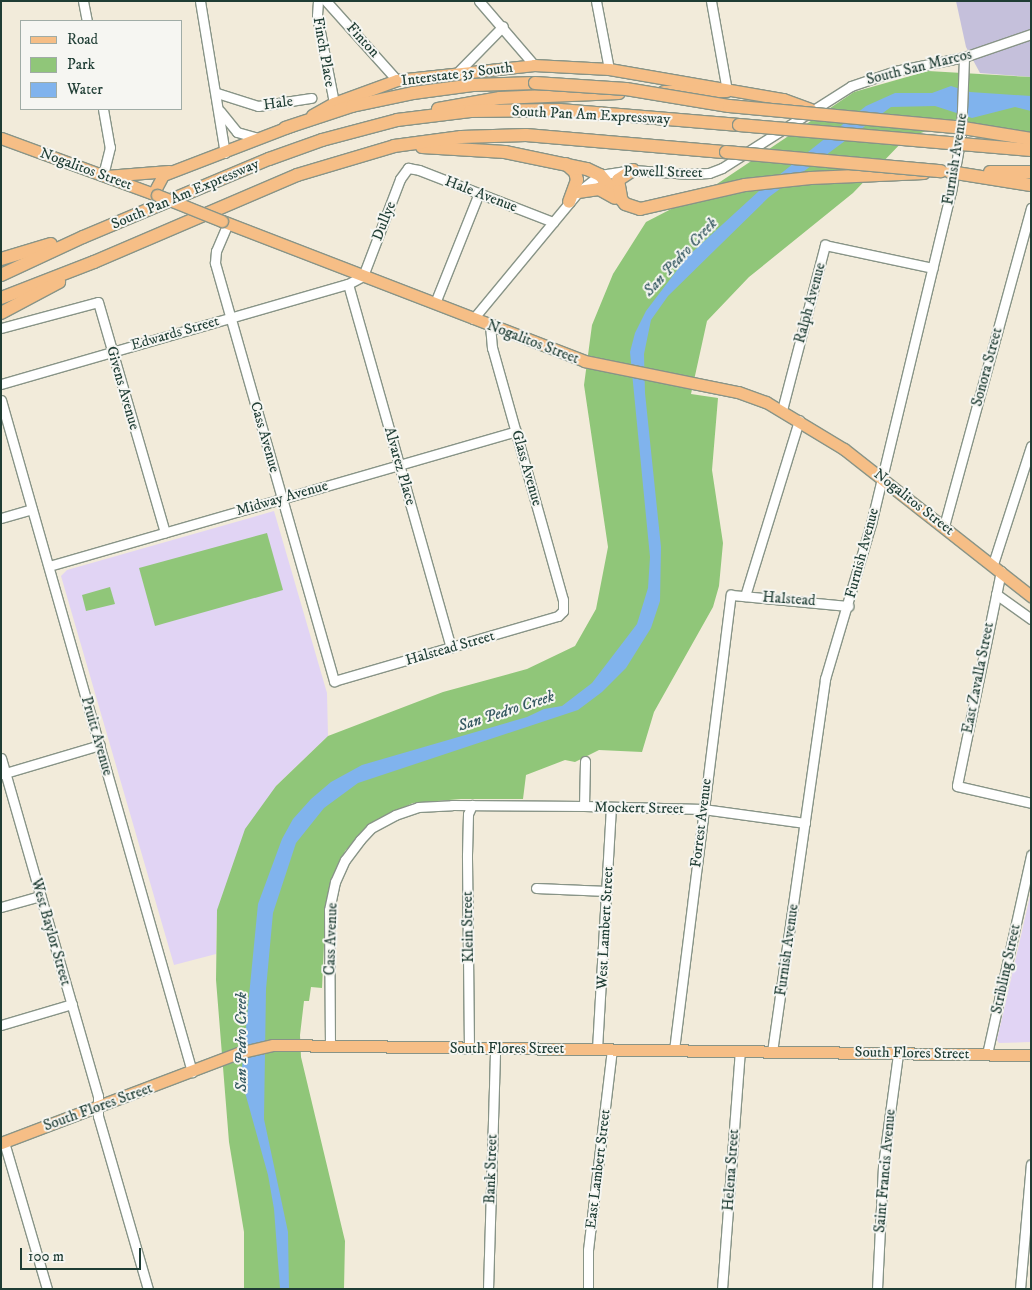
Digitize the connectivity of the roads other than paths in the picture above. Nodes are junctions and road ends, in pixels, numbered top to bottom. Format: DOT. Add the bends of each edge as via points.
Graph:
graph roads {
  1 [pos="84,1"];
  2 [pos="200,1"];
  3 [pos="318,1"];
  4 [pos="326,1"];
  5 [pos="596,1"];
  6 [pos="711,1"];
  7 [pos="482,3"];
  8 [pos="87,20"];
  9 [pos="503,26"];
  10 [pos="1031,34"];
  11 [pos="964,57"];
  12 [pos="534,65"];
  13 [pos="609,69"];
  14 [pos="458,72"];
  15 [pos="397,80"];
  16 [pos="727,91"];
  17 [pos="217,93"];
  18 [pos="312,98"];
  19 [pos="334,103"];
  20 [pos="219,108"];
  21 [pos="810,109"];
  22 [pos="103,110"];
  23 [pos="397,120"];
  24 [pos="285,128"];
  25 [pos="1,138"];
  26 [pos="260,138"];
  27 [pos="1031,139"];
  28 [pos="394,146"];
  29 [pos="1031,150"];
  30 [pos="225,153"];
  31 [pos="566,164"];
  32 [pos="408,168"];
  33 [pos="633,170"];
  34 [pos="174,171"];
  35 [pos="945,172"];
  36 [pos="1031,172"];
  37 [pos="600,175"];
  38 [pos="103,176"];
  39 [pos="1031,185"];
  40 [pos="578,192"];
  41 [pos="479,193"];
  42 [pos="155,195"];
  43 [pos="569,202"];
  44 [pos="625,204"];
  45 [pos="1031,208"];
  46 [pos="225,222"];
  47 [pos="553,222"];
  48 [pos="83,236"];
  49 [pos="1,259"];
  50 [pos="94,262"];
  51 [pos="933,268"];
  52 [pos="1,276"];
  53 [pos="363,276"];
  54 [pos="348,284"];
  55 [pos="1,298"];
  56 [pos="434,304"];
  57 [pos="1,313"];
  58 [pos="230,317"];
  59 [pos="473,319"];
  60 [pos="490,325"];
  61 [pos="1,328"];
  62 [pos="113,351"];
  63 [pos="1,384"];
  64 [pos="1,400"];
  65 [pos="782,410"];
  66 [pos="799,420"];
  67 [pos="516,431"];
  68 [pos="1031,446"];
  69 [pos="400,464"];
  70 [pos="882,478"];
  71 [pos="283,498"];
  72 [pos="32,509"];
  73 [pos="1,518"];
  74 [pos="944,526"];
  75 [pos="165,532"];
  76 [pos="49,566"];
  77 [pos="997,567"];
  78 [pos="996,594"];
  79 [pos="731,595"];
  80 [pos="745,596"];
  81 [pos="1031,596"];
  82 [pos="848,606"];
  83 [pos="563,611"];
  84 [pos="1031,619"];
  85 [pos="451,648"];
  86 [pos="334,681"];
  87 [pos="100,745"];
  88 [pos="1,758"];
  89 [pos="585,761"];
  90 [pos="3,774"];
  91 [pos="1031,803"];
  92 [pos="472,805"];
  93 [pos="584,806"];
  94 [pos="611,807"];
  95 [pos="703,809"];
  96 [pos="805,823"];
  97 [pos="1031,855"];
  98 [pos="536,888"];
  99 [pos="607,891"];
  100 [pos="40,896"];
  101 [pos="1,907"];
  102 [pos="72,1004"];
  103 [pos="1,1025"];
  104 [pos="330,1047"];
  105 [pos="469,1049"];
  106 [pos="612,1049"];
  107 [pos="495,1050"];
  108 [pos="597,1050"];
  109 [pos="674,1050"];
  110 [pos="740,1052"];
  111 [pos="772,1052"];
  112 [pos="898,1054"];
  113 [pos="987,1054"];
  114 [pos="1031,1055"];
  115 [pos="192,1072"];
  116 [pos="98,1106"];
  117 [pos="3,1142"];
  118 [pos="1031,1164"];
  119 [pos="47,1289"];
  120 [pos="148,1289"];
  121 [pos="488,1289"];
  122 [pos="588,1289"];
  123 [pos="722,1289"];
  124 [pos="876,1289"];
  125 [pos="1020,1289"];
  1 -- 8 [label="street"];
  2 -- 17 [label="street"];
  3 -- 19 [label="street, Finch Place" via="317,16"];
  4 -- 15 [label="street, Finton"];
  5 -- 13 [label="street"];
  6 -- 16 [label="street"];
  7 -- 9 [label="street"];
  9 -- 12 [label="street"];
  9 -- 14 [label="street"];
  10 -- 11 [label="street, South San Marcos"];
  11 -- 21 [label="street, South San Marcos" via="878,76 850,86"];
  11 -- 51 [label="street, Furnish Avenue" via="962,136"];
  12 -- 13 [label="main road, Interstate 35 South"];
  12 -- 14 [label="main road, Interstate 35 South"];
  13 -- 16 [label="main road, Interstate 35 South"];
  14 -- 15 [label="main road, Interstate 35 South"];
  15 -- 19 [label="main road, Interstate 35 South"];
  16 -- 21 [label="main road, Interstate 35 South" via="783,99"];
  16 -- 23 [label="highway" via="500,98 455,104"];
  17 -- 18 [label="street, Hale" via="258,106"];
  17 -- 20 [label="street"];
  19 -- 24 [label="main road, Interstate 35 South"];
  20 -- 26 [label="street" via="237,132"];
  20 -- 30 [label="street"];
  21 -- 33 [label="street, Powell Street" via="722,168 708,173"];
  22 -- 38 [label="street" via="110,147"];
  23 -- 29 [label="highway, South Pan Am Expressway, bridge" via="470,111 560,110"];
  23 -- 48 [label="highway, South Pan Am Expressway" via="291,150"];
  24 -- 26 [label="main road, Interstate 35 South"];
  24 -- 27 [label="highway, bridge" via="352,106 413,93 474,85 535,83 626,88 729,106 957,127"];
  25 -- 38 [label="main road, Nogalitos Street"];
  26 -- 30 [label="main road, Interstate 35 South"];
  28 -- 31 [label="highway" via="482,150"];
  28 -- 35 [label="highway, South Pan Am Expressway, bridge" via="461,137 526,135"];
  28 -- 50 [label="highway, South Pan Am Expressway" via="297,175"];
  30 -- 34 [label="main road, Interstate 35 South"];
  31 -- 37 [label="highway"];
  31 -- 43 [label="highway" via="575,172 577,180"];
  32 -- 41 [label="street, Hale Avenue"];
  32 -- 53 [label="street, Dullye" via="400,179"];
  33 -- 37 [label="street, Powell Street"];
  33 -- 44 [label="highway" via="618,180"];
  34 -- 38 [label="main road, Interstate 35 South"];
  34 -- 42 [label="main road, Interstate 35 South" via="163,175"];
  35 -- 36 [label="highway, South Pan Am Expressway, bridge"];
  35 -- 39 [label="highway, South Pan Am Expressway, bridge"];
  35 -- 44 [label="highway, bridge" via="791,179 691,196 640,209"];
  37 -- 40 [label="street, Powell Street"];
  37 -- 44 [label="highway"];
  38 -- 42 [label="main road, Nogalitos Street"];
  40 -- 43 [label="street, Powell Street"];
  40 -- 44 [label="highway" via="599,189"];
  41 -- 47 [label="street, Hale Avenue"];
  41 -- 56 [label="street"];
  42 -- 46 [label="main road, Nogalitos Street, bridge"];
  43 -- 47 [label="street, Powell Street"];
  45 -- 74 [label="street, Sonora Street"];
  46 -- 53 [label="main road, Nogalitos Street"];
  46 -- 58 [label="street, Cass Avenue" via="215,262"];
  47 -- 59 [label="street, Powell Street"];
  48 -- 49 [label="highway"];
  48 -- 52 [label="highway, South Pan Am Expressway"];
  50 -- 55 [label="highway, South Pan Am Expressway"];
  50 -- 57 [label="highway"];
  51 -- 65 [label="street, Ralph Avenue" via="825,245"];
  51 -- 70 [label="street, Furnish Avenue"];
  53 -- 54 [label="street, Edwards Street"];
  53 -- 56 [label="main road, Nogalitos Street"];
  54 -- 58 [label="street, Edwards Street"];
  54 -- 69 [label="street, Alvarez Place"];
  56 -- 59 [label="main road, Nogalitos Street"];
  58 -- 62 [label="street, Edwards Street"];
  58 -- 71 [label="street, Cass Avenue"];
  59 -- 60 [label="main road, Nogalitos Street"];
  60 -- 65 [label="main road, Nogalitos Street" via="584,361 746,394"];
  60 -- 67 [label="street, Glass Avenue" via="492,348"];
  61 -- 62 [label="street, Givens Avenue" via="98,302"];
  62 -- 63 [label="street, Edwards Street"];
  62 -- 75 [label="street, Givens Avenue"];
  64 -- 72 [label="street, Pruitt Avenue"];
  65 -- 66 [label="main road, Nogalitos Street"];
  66 -- 70 [label="main road, Nogalitos Street"];
  66 -- 80 [label="street"];
  67 -- 69 [label="street, Midway Avenue"];
  67 -- 83 [label="street, Glass Avenue" via="563,600"];
  68 -- 77 [label="street, East Zavalla Street"];
  69 -- 71 [label="street, Midway Avenue"];
  69 -- 85 [label="street, Alvarez Place"];
  70 -- 74 [label="main road, Nogalitos Street"];
  70 -- 82 [label="street, Furnish Avenue"];
  71 -- 75 [label="street, Midway Avenue"];
  71 -- 86 [label="street, Cass Avenue"];
  72 -- 73 [label="street"];
  72 -- 76 [label="street, Pruitt Avenue"];
  74 -- 77 [label="main road, Nogalitos Street"];
  75 -- 76 [label="street, Midway Avenue"];
  76 -- 87 [label="street, Pruitt Avenue"];
  77 -- 78 [label="street, East Zavalla Street"];
  77 -- 81 [label="main road, Nogalitos Street"];
  78 -- 84 [label="street"];
  78 -- 91 [label="street, East Zavalla Street" via="957,786"];
  79 -- 80 [label="street, Halstead"];
  79 -- 95 [label="street, Forrest Avenue"];
  80 -- 82 [label="street, Halstead"];
  82 -- 96 [label="street, Furnish Avenue" via="825,678"];
  83 -- 85 [label="street, Halstead Street" via="558,616"];
  85 -- 86 [label="street, Halstead Street"];
  87 -- 90 [label="street"];
  87 -- 115 [label="street, Pruitt Avenue"];
  88 -- 90 [label="street, West Baylor Street"];
  89 -- 93 [label="street"];
  90 -- 100 [label="street, West Baylor Street"];
  92 -- 93 [label="street, Mockert Street"];
  92 -- 104 [label="street, Cass Avenue" via="406,810 371,828 345,860 335,882 329,910"];
  92 -- 105 [label="street, Klein Street" via="467,830"];
  93 -- 94 [label="street, Mockert Street"];
  94 -- 95 [label="street, Mockert Street"];
  94 -- 99 [label="street, West Lambert Street"];
  95 -- 96 [label="street, Mockert Street"];
  95 -- 109 [label="street, Forrest Avenue"];
  96 -- 111 [label="street, Furnish Avenue"];
  97 -- 113 [label="street, Stribling Street"];
  98 -- 99 [label="street"];
  99 -- 108 [label="street, West Lambert Street"];
  100 -- 101 [label="street"];
  100 -- 102 [label="street, West Baylor Street"];
  102 -- 103 [label="street"];
  102 -- 116 [label="street, West Baylor Street"];
  104 -- 105 [label="main road, South Flores Street"];
  104 -- 115 [label="main road, South Flores Street" via="302,1044 252,1049"];
  105 -- 107 [label="main road, South Flores Street"];
  106 -- 108 [label="main road, South Flores Street"];
  106 -- 109 [label="main road, South Flores Street"];
  106 -- 122 [label="street, East Lambert Street" via="588,1250"];
  107 -- 108 [label="main road, South Flores Street"];
  107 -- 121 [label="street, Bank Street"];
  109 -- 110 [label="main road, South Flores Street"];
  110 -- 111 [label="main road, South Flores Street"];
  110 -- 123 [label="street, Helena Street"];
  111 -- 112 [label="main road, South Flores Street"];
  112 -- 113 [label="main road, South Flores Street"];
  112 -- 124 [label="street, Saint Francis Avenue" via="881,1183"];
  113 -- 114 [label="main road, South Flores Street"];
  115 -- 116 [label="main road, South Flores Street"];
  116 -- 117 [label="main road, South Flores Street"];
  116 -- 120 [label="street, West Baylor Street" via="98,1116"];
  117 -- 119 [label="street"];
  118 -- 125 [label="street"];
}
